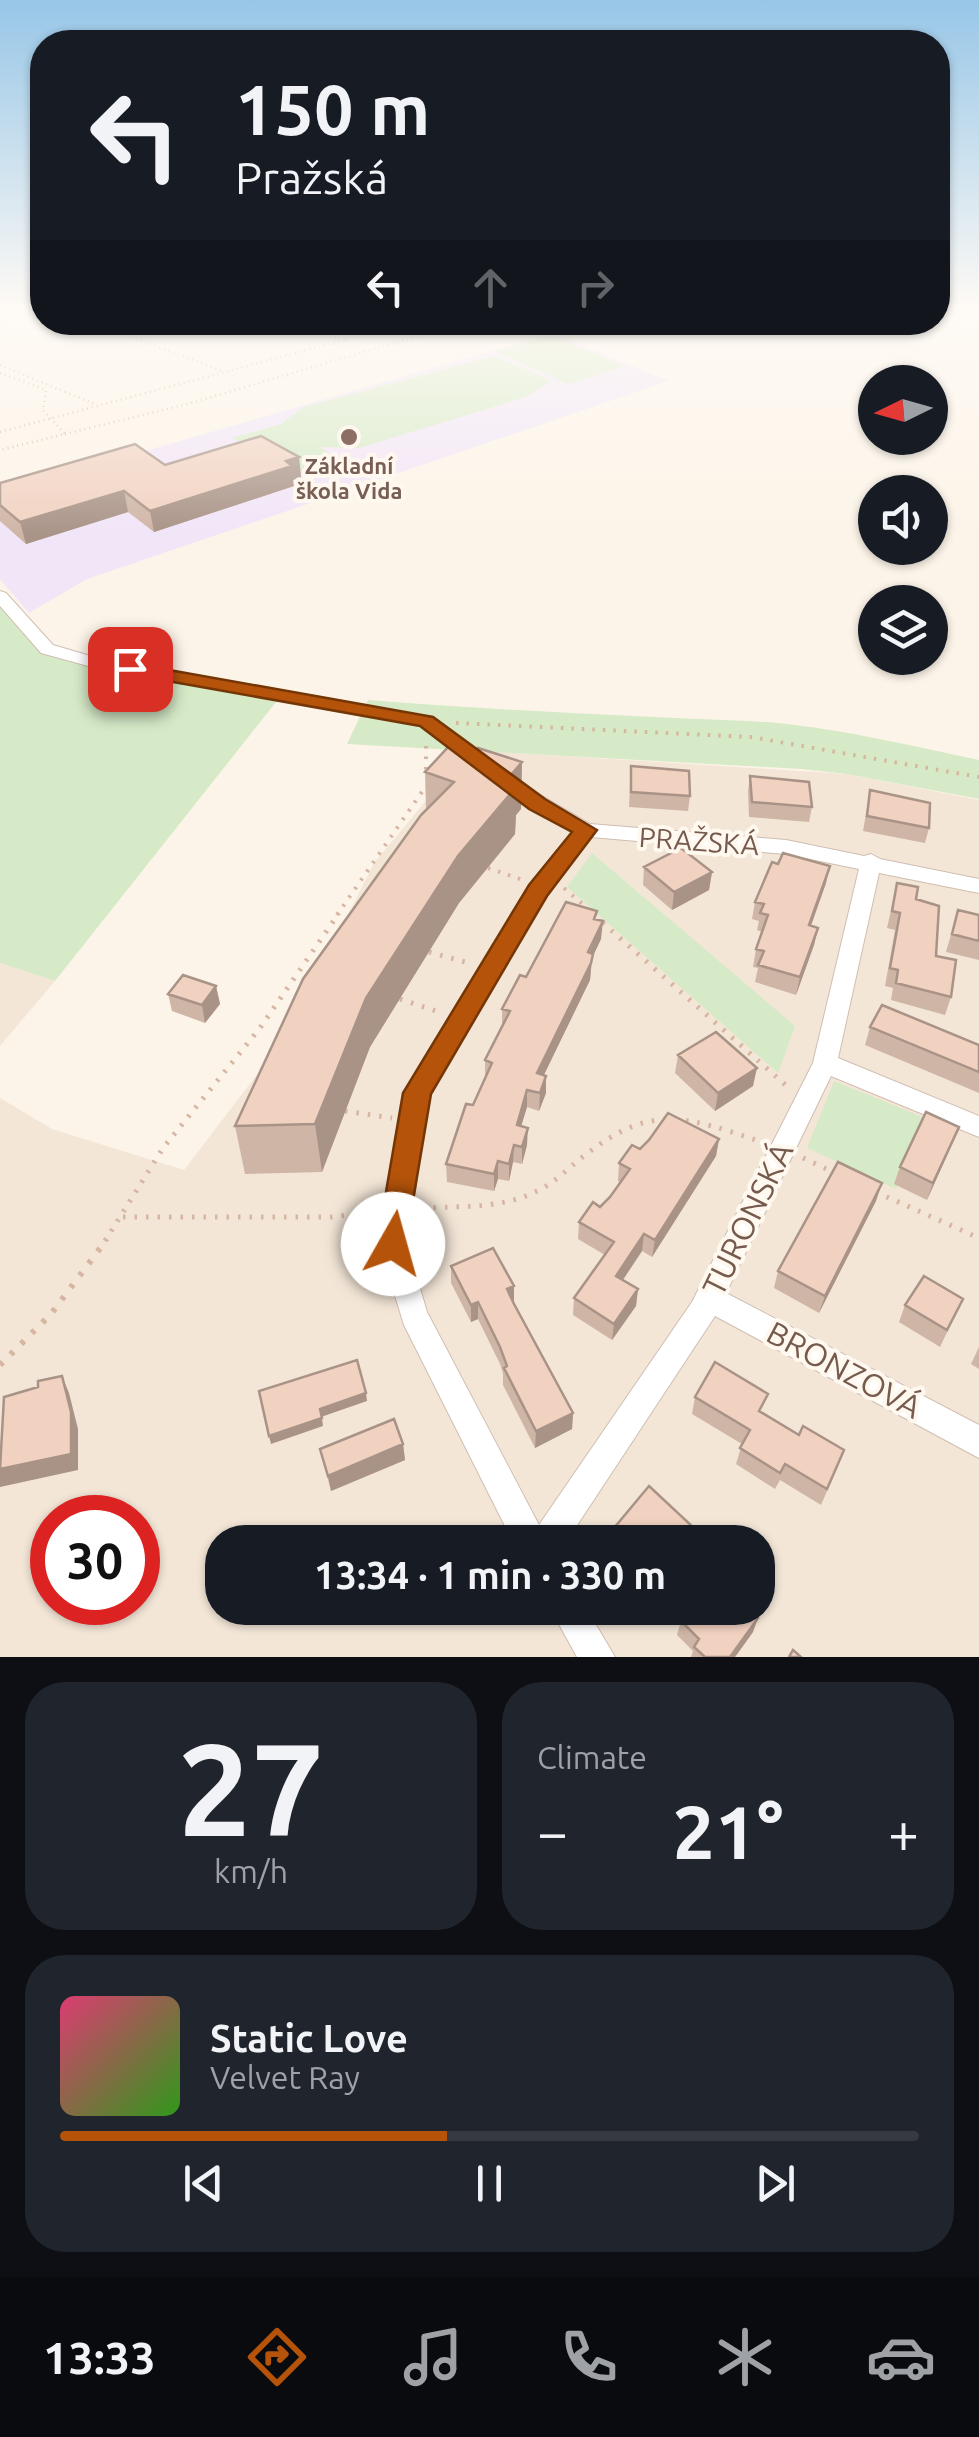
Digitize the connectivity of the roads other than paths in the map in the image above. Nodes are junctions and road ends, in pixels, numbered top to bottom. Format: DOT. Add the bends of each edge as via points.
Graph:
graph roads {
  1 [pos="0,596"];
  2 [pos="586,830"];
  3 [pos="871,861"];
  4 [pos="979,886"];
  5 [pos="825,1063"];
  6 [pos="979,1126"];
  7 [pos="708,1298"];
  8 [pos="979,1442"];
  9 [pos="521,1525"];
  10 [pos="559,1525"];
  11 [pos="578,1625"];
  12 [pos="598,1657"];
  1 -- 2 [label="street, PRAŽSKÁ" via="47,649 426,721 537,804"];
  2 -- 3 [label="street, PRAŽSKÁ"];
  2 -- 9 [label="street" via="545,881 417,1093 396,1210 393,1244 414,1314"];
  3 -- 4 [label="street, PRAŽSKÁ"];
  3 -- 5 [label="street, TURONSKÁ"];
  5 -- 6 [label="street"];
  5 -- 7 [label="street, TURONSKÁ"];
  7 -- 8 [label="street, BRONZOVÁ"];
  7 -- 10 [label="street, TURONSKÁ"];
  11 -- 12 [label="street"];
}
